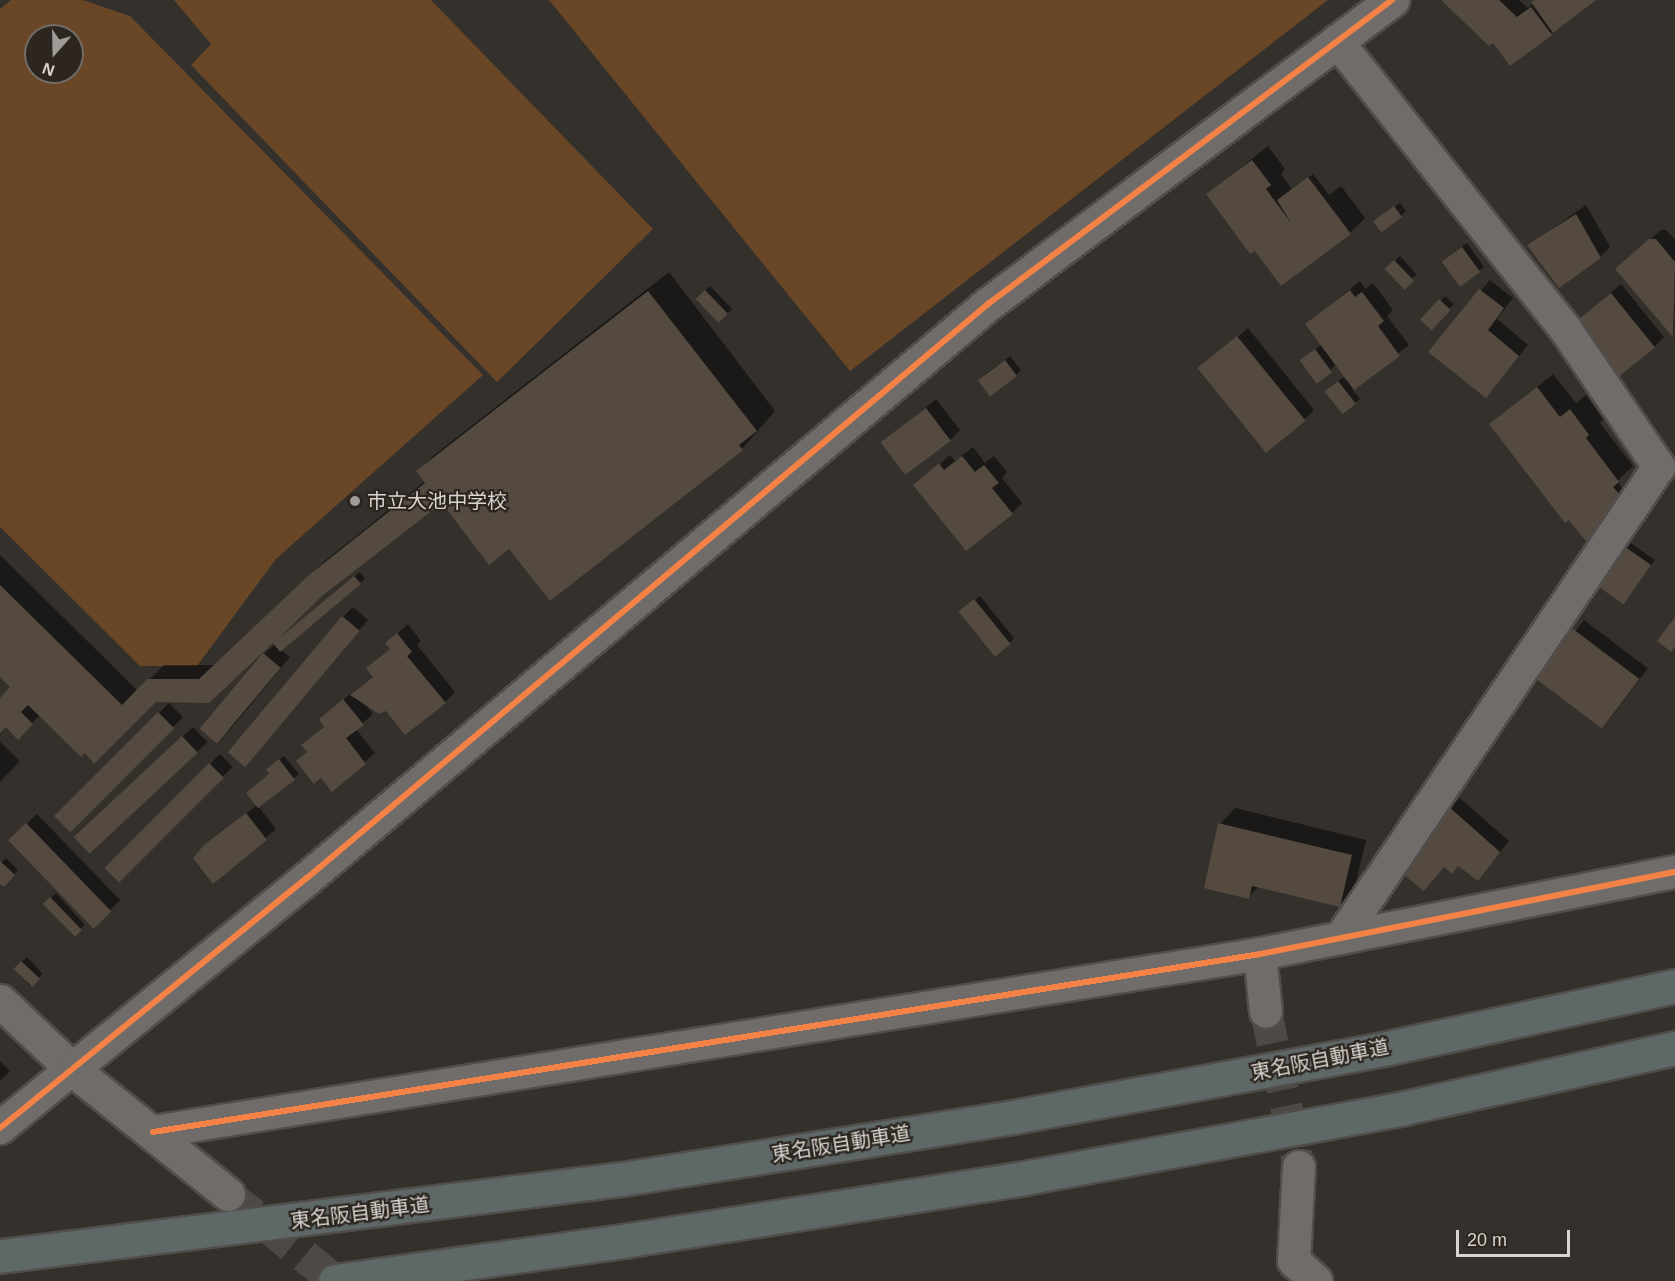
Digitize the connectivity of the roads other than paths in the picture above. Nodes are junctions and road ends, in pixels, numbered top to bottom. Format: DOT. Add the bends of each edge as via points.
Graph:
graph roads {
  1 [pos="1392,0"];
  2 [pos="1337,41"];
  3 [pos="1675,872"];
  4 [pos="1341,938"];
  5 [pos="1260,954"];
  6 [pos="1675,986"];
  7 [pos="0,1001"];
  8 [pos="1266,1012"];
  9 [pos="1675,1048"];
  10 [pos="72,1069"];
  11 [pos="0,1128"];
  12 [pos="153,1132"];
  13 [pos="1299,1167"];
  14 [pos="228,1194"];
  15 [pos="0,1256"];
  16 [pos="336,1281"];
  17 [pos="1316,1281"];
  1 -- 2 [label="street"];
  2 -- 4 [label="street" via="1566,330 1659,467"];
  2 -- 10 [label="street" via="988,304 307,878"];
  3 -- 4 [label="street"];
  4 -- 5 [label="street"];
  5 -- 8 [label="street"];
  5 -- 12 [label="street"];
  6 -- 15 [label="highway, 東名阪自動車道" via="1388,1048 1013,1117 622,1179"];
  7 -- 10 [label="street"];
  9 -- 16 [label="highway" via="1404,1108 1024,1178"];
  10 -- 11 [label="street"];
  10 -- 12 [label="street"];
  12 -- 14 [label="street"];
  13 -- 17 [label="street" via="1294,1261"];
}
